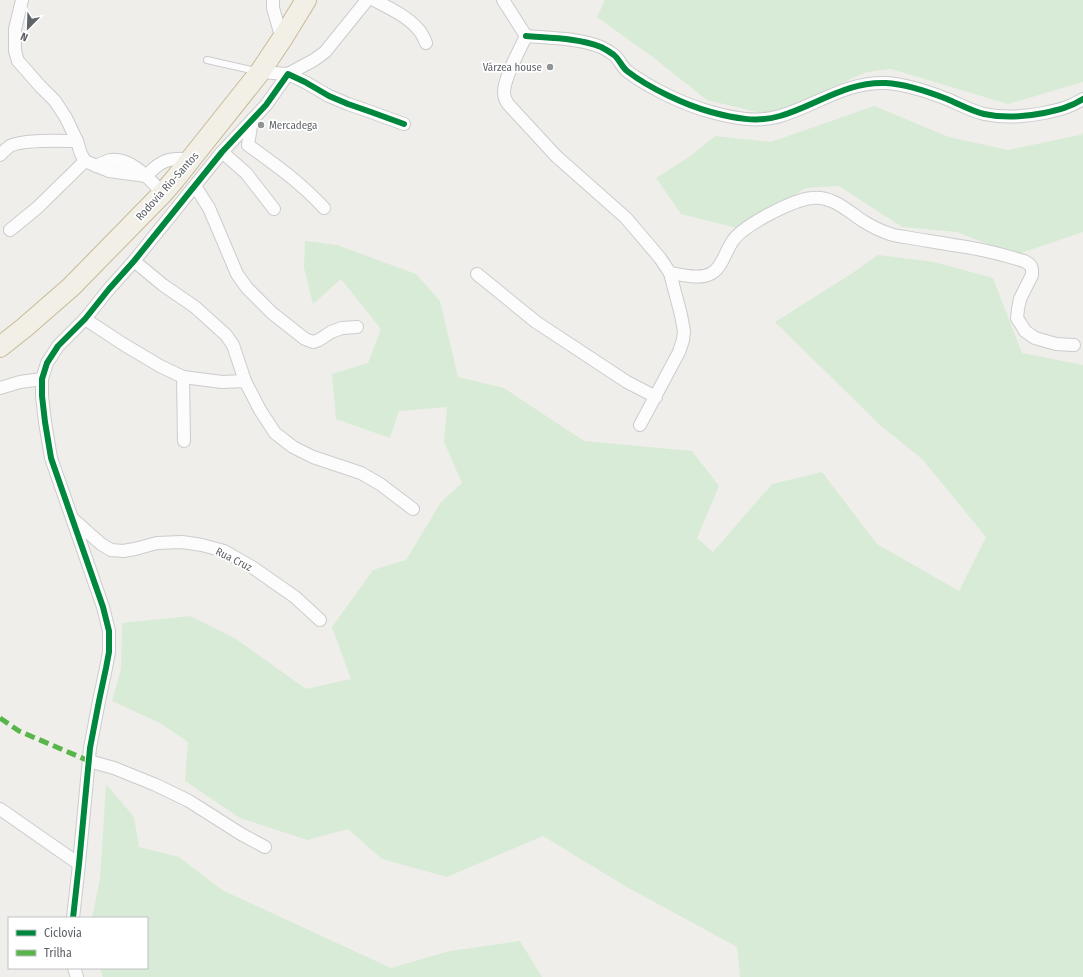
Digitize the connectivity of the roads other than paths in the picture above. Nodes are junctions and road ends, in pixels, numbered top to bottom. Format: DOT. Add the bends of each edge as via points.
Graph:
graph roads {
  1 [pos="22,0"];
  2 [pos="273,0"];
  3 [pos="306,0"];
  4 [pos="367,0"];
  5 [pos="374,0"];
  6 [pos="503,0"];
  7 [pos="526,36"];
  8 [pos="282,39"];
  9 [pos="426,43"];
  10 [pos="207,60"];
  11 [pos="260,72"];
  12 [pos="288,74"];
  13 [pos="1083,99"];
  14 [pos="252,120"];
  15 [pos="404,124"];
  16 [pos="77,141"];
  17 [pos="248,145"];
  18 [pos="226,148"];
  19 [pos="0,155"];
  20 [pos="192,159"];
  21 [pos="90,163"];
  22 [pos="146,176"];
  23 [pos="195,186"];
  24 [pos="163,193"];
  25 [pos="324,208"];
  26 [pos="274,209"];
  27 [pos="10,230"];
  28 [pos="134,261"];
  29 [pos="670,273"];
  30 [pos="477,274"];
  31 [pos="85,319"];
  32 [pos="357,327"];
  33 [pos="1074,345"];
  34 [pos="0,347"];
  35 [pos="183,377"];
  36 [pos="42,379"];
  37 [pos="245,381"];
  38 [pos="0,388"];
  39 [pos="656,397"];
  40 [pos="640,425"];
  41 [pos="184,442"];
  42 [pos="413,509"];
  43 [pos="72,518"];
  44 [pos="320,620"];
  45 [pos="89,761"];
  46 [pos="0,809"];
  47 [pos="265,847"];
  48 [pos="80,864"];
  49 [pos="73,917"];
  1 -- 16 [label="street" via="15,29 15,51 18,61 55,101"];
  2 -- 8 [label="street"];
  3 -- 8 [label="highway, Rodovia Rio-Santos"];
  4 -- 12 [label="street" via="325,52"];
  5 -- 9 [label="street" via="409,21 419,30"];
  6 -- 7 [label="street"];
  7 -- 13 [label="street" via="567,39 601,47 615,56 627,71 654,88 710,112 738,118 758,120 779,116 868,83 886,83 911,88 983,114 1006,116 1031,116 1074,105"];
  7 -- 29 [label="street" via="508,76 504,98 556,156 626,218"];
  8 -- 11 [label="highway, Rodovia Rio-Santos"];
  10 -- 11 [label="lane"];
  11 -- 12 [label="street"];
  11 -- 20 [label="highway, Rodovia Rio-Santos"];
  12 -- 14 [label="street"];
  12 -- 15 [label="street" via="329,96"];
  14 -- 17 [label="street"];
  14 -- 18 [label="street"];
  16 -- 19 [label="street" via="26,142 11,146"];
  16 -- 21 [label="street" via="81,154"];
  17 -- 18 [label="street"];
  17 -- 25 [label="street" via="302,185"];
  18 -- 23 [label="street"];
  18 -- 26 [label="street"];
  20 -- 22 [label="street" via="167,160"];
  20 -- 24 [label="highway, Rodovia Rio-Santos"];
  21 -- 22 [label="street" via="109,171"];
  21 -- 27 [label="street"];
  22 -- 24 [label="street"];
  23 -- 28 [label="street"];
  23 -- 32 [label="street" via="209,208 237,274 272,313 305,340 313,342 342,328"];
  24 -- 34 [label="highway, Rodovia Rio-Santos" via="71,286"];
  28 -- 31 [label="street"];
  28 -- 37 [label="street" via="226,335 233,345"];
  29 -- 33 [label="street" via="706,276 718,269 735,238 751,224 800,201 825,198 891,234 1024,260 1031,266 1032,275 1020,299 1017,318 1025,331 1035,338 1056,344"];
  29 -- 39 [label="street" via="681,315 683,340"];
  30 -- 39 [label="street" via="536,322 627,382"];
  31 -- 35 [label="street" via="154,363"];
  31 -- 36 [label="street" via="58,346"];
  35 -- 37 [label="street" via="222,382"];
  35 -- 41 [label="street"];
  36 -- 38 [label="street"];
  36 -- 43 [label="street" via="44,422 51,458"];
  37 -- 42 [label="street" via="275,433 293,447 361,474 380,484"];
  39 -- 40 [label="street"];
  43 -- 44 [label="street, Rua Cruz" via="111,550 135,550 157,543 182,542 224,551 295,597"];
  43 -- 45 [label="street" via="104,607 109,631 109,652"];
  45 -- 47 [label="street" via="114,768 189,801"];
  45 -- 48 [label="street"];
  46 -- 48 [label="street"];
  48 -- 49 [label="street"];
}
